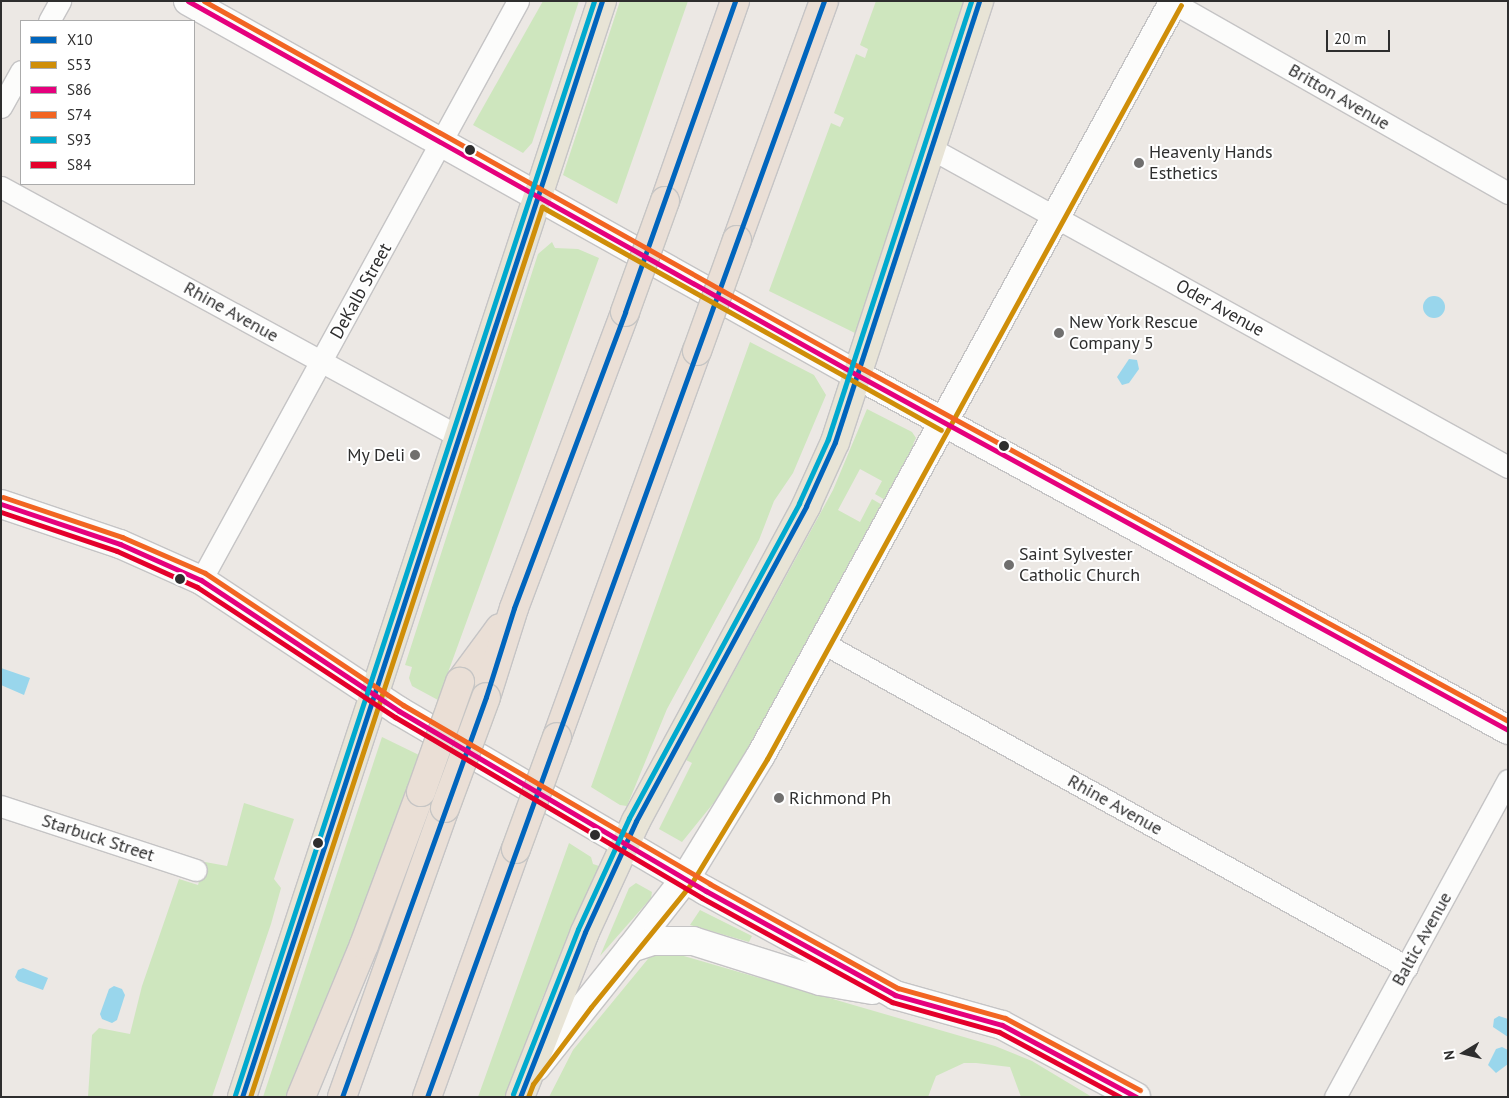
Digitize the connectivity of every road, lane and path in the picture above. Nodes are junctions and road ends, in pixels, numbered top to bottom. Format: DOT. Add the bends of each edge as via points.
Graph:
graph roads {
  1 [pos="60,1"];
  2 [pos="188,1"];
  3 [pos="518,1"];
  4 [pos="602,1"];
  5 [pos="735,1"];
  6 [pos="824,1"];
  7 [pos="979,1"];
  8 [pos="1173,2"];
  9 [pos="50,20"];
  10 [pos="20,73"];
  11 [pos="1,107"];
  12 [pos="443,143"];
  13 [pos="932,149"];
  14 [pos="1,187"];
  15 [pos="1508,193"];
  16 [pos="538,196"];
  17 [pos="1057,217"];
  18 [pos="322,362"];
  19 [pos="859,376"];
  20 [pos="945,423"];
  21 [pos="460,437"];
  22 [pos="1508,467"];
  23 [pos="1,504"];
  24 [pos="201,580"];
  25 [pos="514,608"];
  26 [pos="823,643"];
  27 [pos="375,694"];
  28 [pos="1508,730"];
  29 [pos="1508,780"];
  30 [pos="1,806"];
  31 [pos="624,845"];
  32 [pos="196,870"];
  33 [pos="685,879"];
  34 [pos="631,948"];
  35 [pos="474,965"];
  36 [pos="1407,967"];
  37 [pos="895,995"];
  38 [pos="523,1089"];
  39 [pos="242,1097"];
  40 [pos="301,1097"];
  41 [pos="342,1097"];
  42 [pos="427,1097"];
  43 [pos="445,1097"];
  44 [pos="1136,1097"];
  45 [pos="1334,1097"];
  1 -- 9 [label="street"];
  2 -- 12 [label="main road"];
  3 -- 12 [label="street, DeKalb Street"];
  4 -- 16 [label="main road"];
  5 -- 25 [label="highway, bridge" via="625,312"];
  6 -- 35 [label="highway, bridge"];
  7 -- 13 [label="main road"];
  8 -- 15 [label="street, Britton Avenue"];
  8 -- 17 [label="main road"];
  10 -- 11 [label="street"];
  12 -- 16 [label="main road"];
  12 -- 18 [label="street, DeKalb Street"];
  13 -- 17 [label="street, Oder Avenue"];
  13 -- 19 [label="main road"];
  14 -- 18 [label="street, Rhine Avenue"];
  16 -- 19 [label="main road"];
  16 -- 21 [label="main road"];
  17 -- 20 [label="main road"];
  17 -- 22 [label="street, Oder Avenue"];
  18 -- 21 [label="street, Rhine Avenue"];
  18 -- 24 [label="street, DeKalb Street"];
  19 -- 20 [label="main road"];
  19 -- 31 [label="main road" via="835,442 806,506"];
  20 -- 26 [label="main road"];
  20 -- 28 [label="main road"];
  21 -- 27 [label="main road"];
  23 -- 24 [label="main road" via="120,544"];
  24 -- 27 [label="main road"];
  25 -- 40 [label="highway, bridge" via="460,682 364,945"];
  25 -- 41 [label="highway, bridge" via="486,697"];
  26 -- 33 [label="main road" via="761,755"];
  26 -- 36 [label="street, Rhine Avenue"];
  27 -- 31 [label="main road"];
  27 -- 39 [label="main road"];
  29 -- 36 [label="street, Baltic Avenue"];
  30 -- 32 [label="street, Starbuck Street"];
  31 -- 33 [label="main road"];
  31 -- 38 [label="main road" via="577,950"];
  33 -- 34 [label="main road"];
  33 -- 37 [label="main road"];
  34 -- 37 [label="main road" via="663,940 693,941 820,981"];
  34 -- 38 [label="main road"];
  35 -- 42 [label="highway"];
  35 -- 43 [label="highway"];
  36 -- 45 [label="street, Baltic Avenue"];
  37 -- 44 [label="main road" via="1002,1024"];
}
